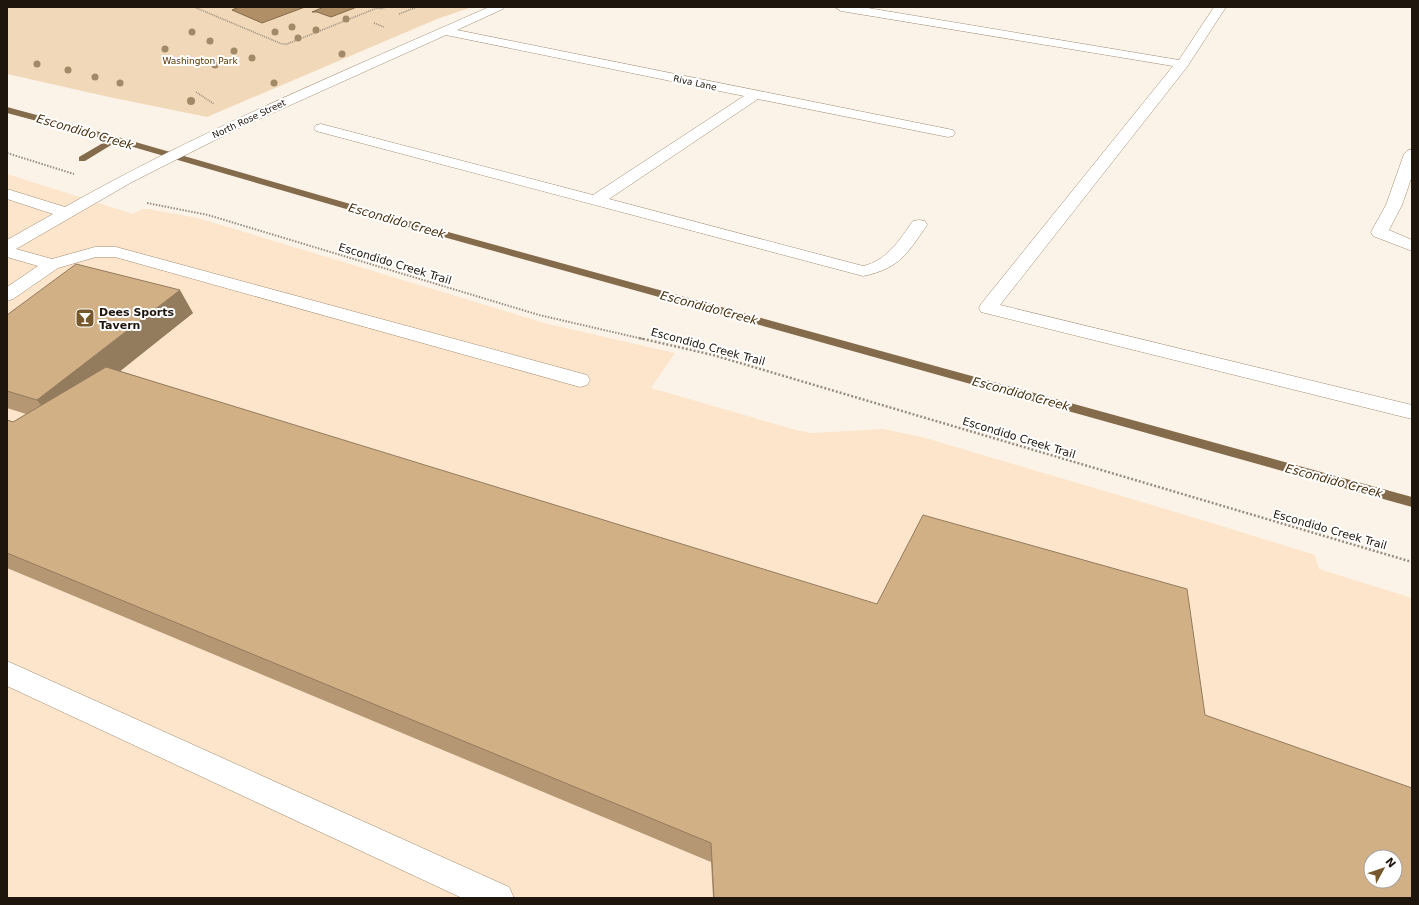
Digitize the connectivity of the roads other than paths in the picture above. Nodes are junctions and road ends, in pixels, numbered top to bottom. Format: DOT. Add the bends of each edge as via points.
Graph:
graph roads {
  1 [pos="499,7"];
  2 [pos="841,7"];
  3 [pos="1220,7"];
  4 [pos="881,10"];
  5 [pos="443,31"];
  6 [pos="1182,64"];
  7 [pos="755,95"];
  8 [pos="321,128"];
  9 [pos="948,133"];
  10 [pos="1412,154"];
  11 [pos="7,194"];
  12 [pos="596,200"];
  13 [pos="68,213"];
  14 [pos="920,225"];
  15 [pos="1412,246"];
  16 [pos="7,247"];
  17 [pos="7,252"];
  18 [pos="52,264"];
  19 [pos="7,295"];
  20 [pos="580,380"];
  21 [pos="1412,412"];
  22 [pos="7,673"];
  23 [pos="498,898"];
  1 -- 5 [label="street, North Rose Street"];
  2 -- 4 [label="street"];
  3 -- 6 [label="street"];
  4 -- 6 [label="street"];
  5 -- 7 [label="street, Riva Lane"];
  5 -- 13 [label="street, North Rose Street" via="222,131 126,179"];
  6 -- 21 [label="street" via="988,308"];
  7 -- 9 [label="street, Riva Lane"];
  7 -- 12 [label="street"];
  8 -- 12 [label="street"];
  10 -- 15 [label="street" via="1394,205 1380,232"];
  11 -- 13 [label="street"];
  12 -- 14 [label="street" via="863,271 876,270 892,260"];
  13 -- 16 [label="street, North Rose Street"];
  17 -- 18 [label="street"];
  18 -- 19 [label="street"];
  18 -- 20 [label="street" via="95,252 116,252"];
  22 -- 23 [label="street"];
}
